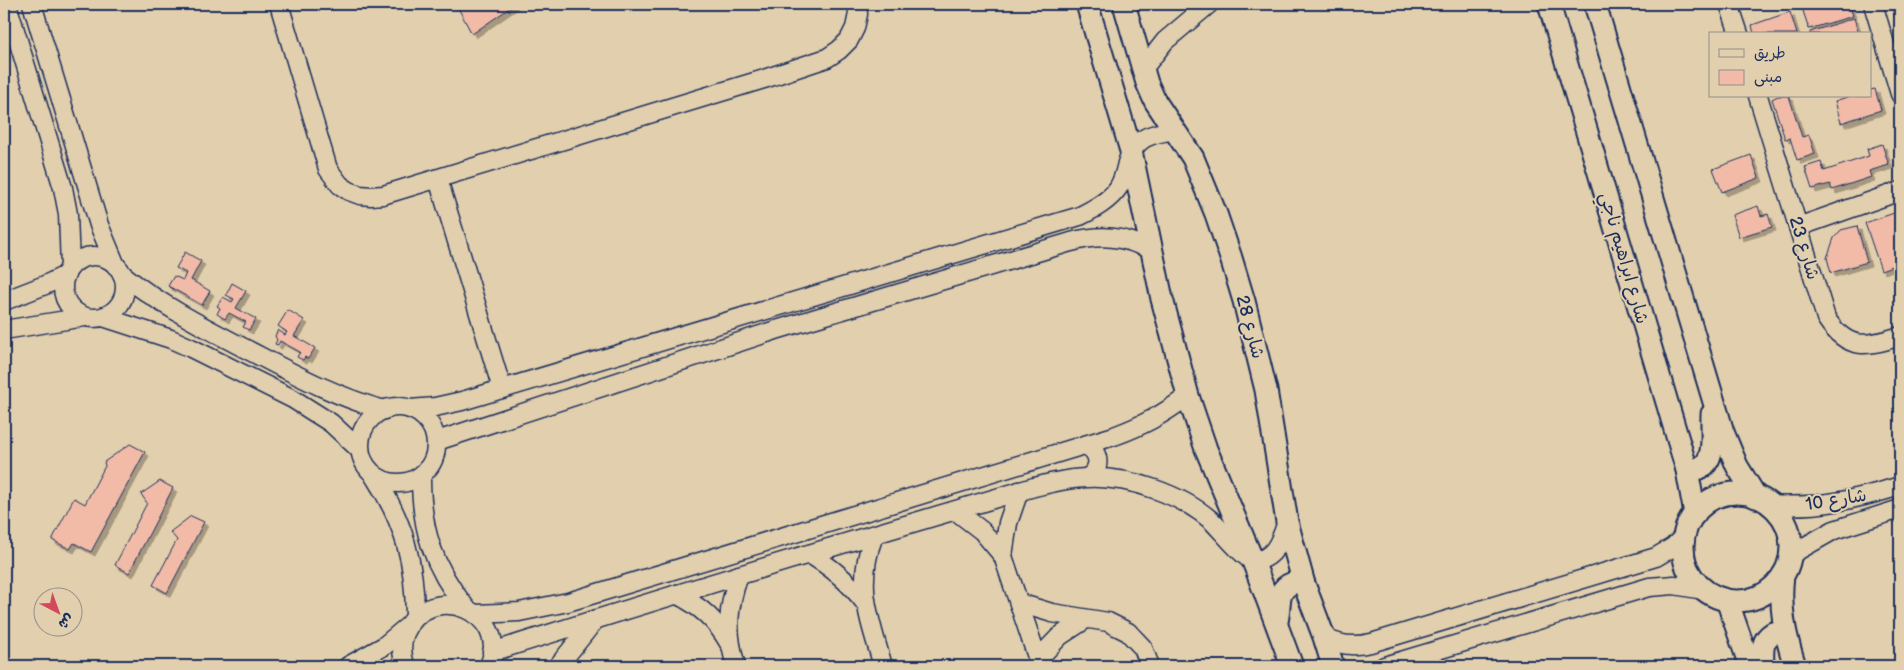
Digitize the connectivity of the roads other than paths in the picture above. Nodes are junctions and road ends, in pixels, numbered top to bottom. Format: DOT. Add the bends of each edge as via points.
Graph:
graph roads {
  1 [pos="7,4"];
  2 [pos="32,4"];
  3 [pos="279,4"];
  4 [pos="857,4"];
  5 [pos="1087,4"];
  6 [pos="1124,4"];
  7 [pos="1209,4"];
  8 [pos="1549,4"];
  9 [pos="1595,4"];
  10 [pos="1730,4"];
  11 [pos="1873,4"];
  12 [pos="1738,32"];
  13 [pos="10,33"];
  14 [pos="1143,69"];
  15 [pos="1900,94"];
  16 [pos="1759,98"];
  17 [pos="1116,99"];
  18 [pos="1174,130"];
  19 [pos="1131,151"];
  20 [pos="438,179"];
  21 [pos="1900,191"];
  22 [pos="1066,222"];
  23 [pos="1798,227"];
  24 [pos="1071,242"];
  25 [pos="1152,250"];
  26 [pos="119,270"];
  27 [pos="68,271"];
  28 [pos="4,301"];
  29 [pos="770,310"];
  30 [pos="94,317"];
  31 [pos="4,330"];
  32 [pos="776,330"];
  33 [pos="1900,336"];
  34 [pos="502,389"];
  35 [pos="1188,396"];
  36 [pos="1713,398"];
  37 [pos="410,409"];
  38 [pos="384,410"];
  39 [pos="437,441"];
  40 [pos="1085,445"];
  41 [pos="360,450"];
  42 [pos="1687,470"];
  43 [pos="374,475"];
  44 [pos="421,476"];
  45 [pos="1088,477"];
  46 [pos="1900,486"];
  47 [pos="1019,491"];
  48 [pos="1860,498"];
  49 [pos="1763,501"];
  50 [pos="1900,509"];
  51 [pos="956,511"];
  52 [pos="1695,514"];
  53 [pos="1866,520"];
  54 [pos="1286,522"];
  55 [pos="874,535"];
  56 [pos="1684,536"];
  57 [pos="809,554"];
  58 [pos="1004,556"];
  59 [pos="1253,561"];
  60 [pos="1787,565"];
  61 [pos="740,575"];
  62 [pos="1594,576"];
  63 [pos="1304,584"];
  64 [pos="1704,590"];
  65 [pos="676,594"];
  66 [pos="1727,600"];
  67 [pos="1601,601"];
  68 [pos="1019,603"];
  69 [pos="866,604"];
  70 [pos="471,611"];
  71 [pos="1086,619"];
  72 [pos="596,620"];
  73 [pos="412,621"];
  74 [pos="1276,624"];
  75 [pos="1785,633"];
  76 [pos="1395,636"];
  77 [pos="1324,637"];
  78 [pos="729,643"];
  79 [pos="490,659"];
  80 [pos="1402,661"];
  81 [pos="1039,663"];
  82 [pos="348,666"];
  83 [pos="406,666"];
  84 [pos="558,666"];
  85 [pos="736,666"];
  86 [pos="883,666"];
  87 [pos="1150,666"];
  88 [pos="1292,666"];
  89 [pos="1333,666"];
  90 [pos="1384,666"];
  91 [pos="1750,666"];
  92 [pos="1763,666"];
  93 [pos="1794,666"];
  1 -- 13 [label="street"];
  2 -- 26 [label="street" via="100,225"];
  3 -- 20 [label="street" via="333,178 349,191 371,196"];
  4 -- 20 [label="street" via="855,28 848,40 828,58"];
  5 -- 17 [label="street"];
  6 -- 14 [label="street, شارع 28"];
  7 -- 14 [label="street" via="1165,41"];
  8 -- 42 [label="street, شارع ابراهيم ناجي"];
  9 -- 36 [label="street"];
  10 -- 12 [label="street"];
  11 -- 15 [label="street"];
  13 -- 27 [label="street" via="62,188 68,214"];
  14 -- 17 [label="street" via="1136,85"];
  14 -- 18 [label="street, شارع 28" via="1155,101"];
  16 -- 23 [label="street, شارع 23"];
  17 -- 19 [label="street"];
  18 -- 19 [label="street" via="1151,135"];
  18 -- 54 [label="street, شارع 28" via="1199,171 1244,301 1266,390"];
  19 -- 22 [label="street" via="1117,189 1094,209"];
  19 -- 25 [label="street"];
  20 -- 34 [label="street"];
  21 -- 23 [label="street"];
  22 -- 24 [label="street"];
  22 -- 29 [label="street"];
  23 -- 33 [label="street, شارع 23" via="1832,328 1851,342 1862,345 1874,345"];
  24 -- 25 [label="street" via="1103,236 1136,242"];
  24 -- 32 [label="street"];
  25 -- 35 [label="street" via="1173,348"];
  26 -- 27 [label="street" via="109,260 93,256 77,262"];
  26 -- 30 [label="street" via="125,283 122,300 117,308"];
  26 -- 38 [label="street" via="168,307 325,390"];
  27 -- 28 [label="street" via="23,295"];
  27 -- 30 [label="street" via="63,283 66,300 71,308"];
  29 -- 32 [label="street"];
  29 -- 34 [label="street"];
  30 -- 31 [label="street"];
  30 -- 41 [label="street" via="191,348 293,399 331,423"];
  32 -- 39 [label="street"];
  34 -- 37 [label="street" via="449,404"];
  35 -- 40 [label="street" via="1146,424"];
  35 -- 59 [label="street" via="1223,492"];
  36 -- 42 [label="street" via="1710,458 1703,467"];
  36 -- 49 [label="street" via="1742,474"];
  37 -- 38 [label="street" via="393,407"];
  37 -- 39 [label="street" via="428,421"];
  38 -- 41 [label="street" via="368,421 360,440"];
  39 -- 44 [label="street" via="433,461"];
  40 -- 45 [label="street" via="1094,450 1098,460"];
  40 -- 70 [label="street" via="568,602 519,612"];
  41 -- 43 [label="street"];
  42 -- 52 [label="street, شارع ابراهيم ناجي"];
  43 -- 44 [label="street" via="383,481 402,484"];
  43 -- 73 [label="street" via="395,511 407,542 415,592"];
  44 -- 70 [label="street" via="423,517 434,557 454,592"];
  45 -- 47 [label="street"];
  45 -- 59 [label="street" via="1146,487 1183,501 1210,520 1246,558"];
  46 -- 48 [label="street, شارع 10"];
  47 -- 51 [label="street"];
  47 -- 58 [label="street" via="1008,523"];
  48 -- 49 [label="street, شارع 10" via="1808,506"];
  48 -- 53 [label="street"];
  49 -- 52 [label="street" via="1743,494 1730,494 1705,504"];
  49 -- 60 [label="street" via="1780,515 1787,528 1790,541"];
  50 -- 53 [label="street, شارع 10"];
  51 -- 55 [label="street"];
  51 -- 58 [label="street" via="982,531"];
  52 -- 56 [label="street"];
  53 -- 60 [label="street, شارع 10" via="1826,534"];
  54 -- 59 [label="street" via="1276,548 1266,558"];
  54 -- 63 [label="street, شارع 28"];
  55 -- 57 [label="street"];
  55 -- 69 [label="street" via="864,576"];
  56 -- 62 [label="street" via="1656,557"];
  56 -- 64 [label="street" via="1683,548 1689,572"];
  57 -- 61 [label="street"];
  57 -- 69 [label="street" via="846,580"];
  58 -- 68 [label="street"];
  59 -- 74 [label="street"];
  60 -- 66 [label="street" via="1775,585 1765,593 1753,599"];
  60 -- 75 [label="street" via="1781,603"];
  61 -- 65 [label="street"];
  61 -- 78 [label="street" via="731,602"];
  62 -- 67 [label="street"];
  62 -- 76 [label="street"];
  63 -- 74 [label="street" via="1296,582 1283,589"];
  63 -- 77 [label="street, شارع 28"];
  64 -- 66 [label="street"];
  64 -- 67 [label="street" via="1661,585"];
  65 -- 72 [label="street"];
  65 -- 78 [label="street" via="702,609"];
  66 -- 91 [label="street"];
  67 -- 80 [label="street"];
  68 -- 71 [label="street"];
  68 -- 81 [label="street"];
  69 -- 86 [label="street"];
  70 -- 73 [label="street" via="453,604 439,604 426,609"];
  70 -- 79 [label="street" via="489,631"];
  71 -- 81 [label="street" via="1060,636"];
  71 -- 87 [label="street" via="1108,622 1128,632 1143,648"];
  72 -- 79 [label="street"];
  72 -- 84 [label="street"];
  73 -- 82 [label="street" via="384,646"];
  73 -- 83 [label="street" via="402,650"];
  74 -- 88 [label="street"];
  75 -- 92 [label="street" via="1773,633 1764,641"];
  75 -- 93 [label="street"];
  76 -- 77 [label="street" via="1352,646"];
  76 -- 80 [label="street"];
  77 -- 89 [label="street, شارع 28"];
  78 -- 85 [label="street"];
  80 -- 90 [label="street"];
}
